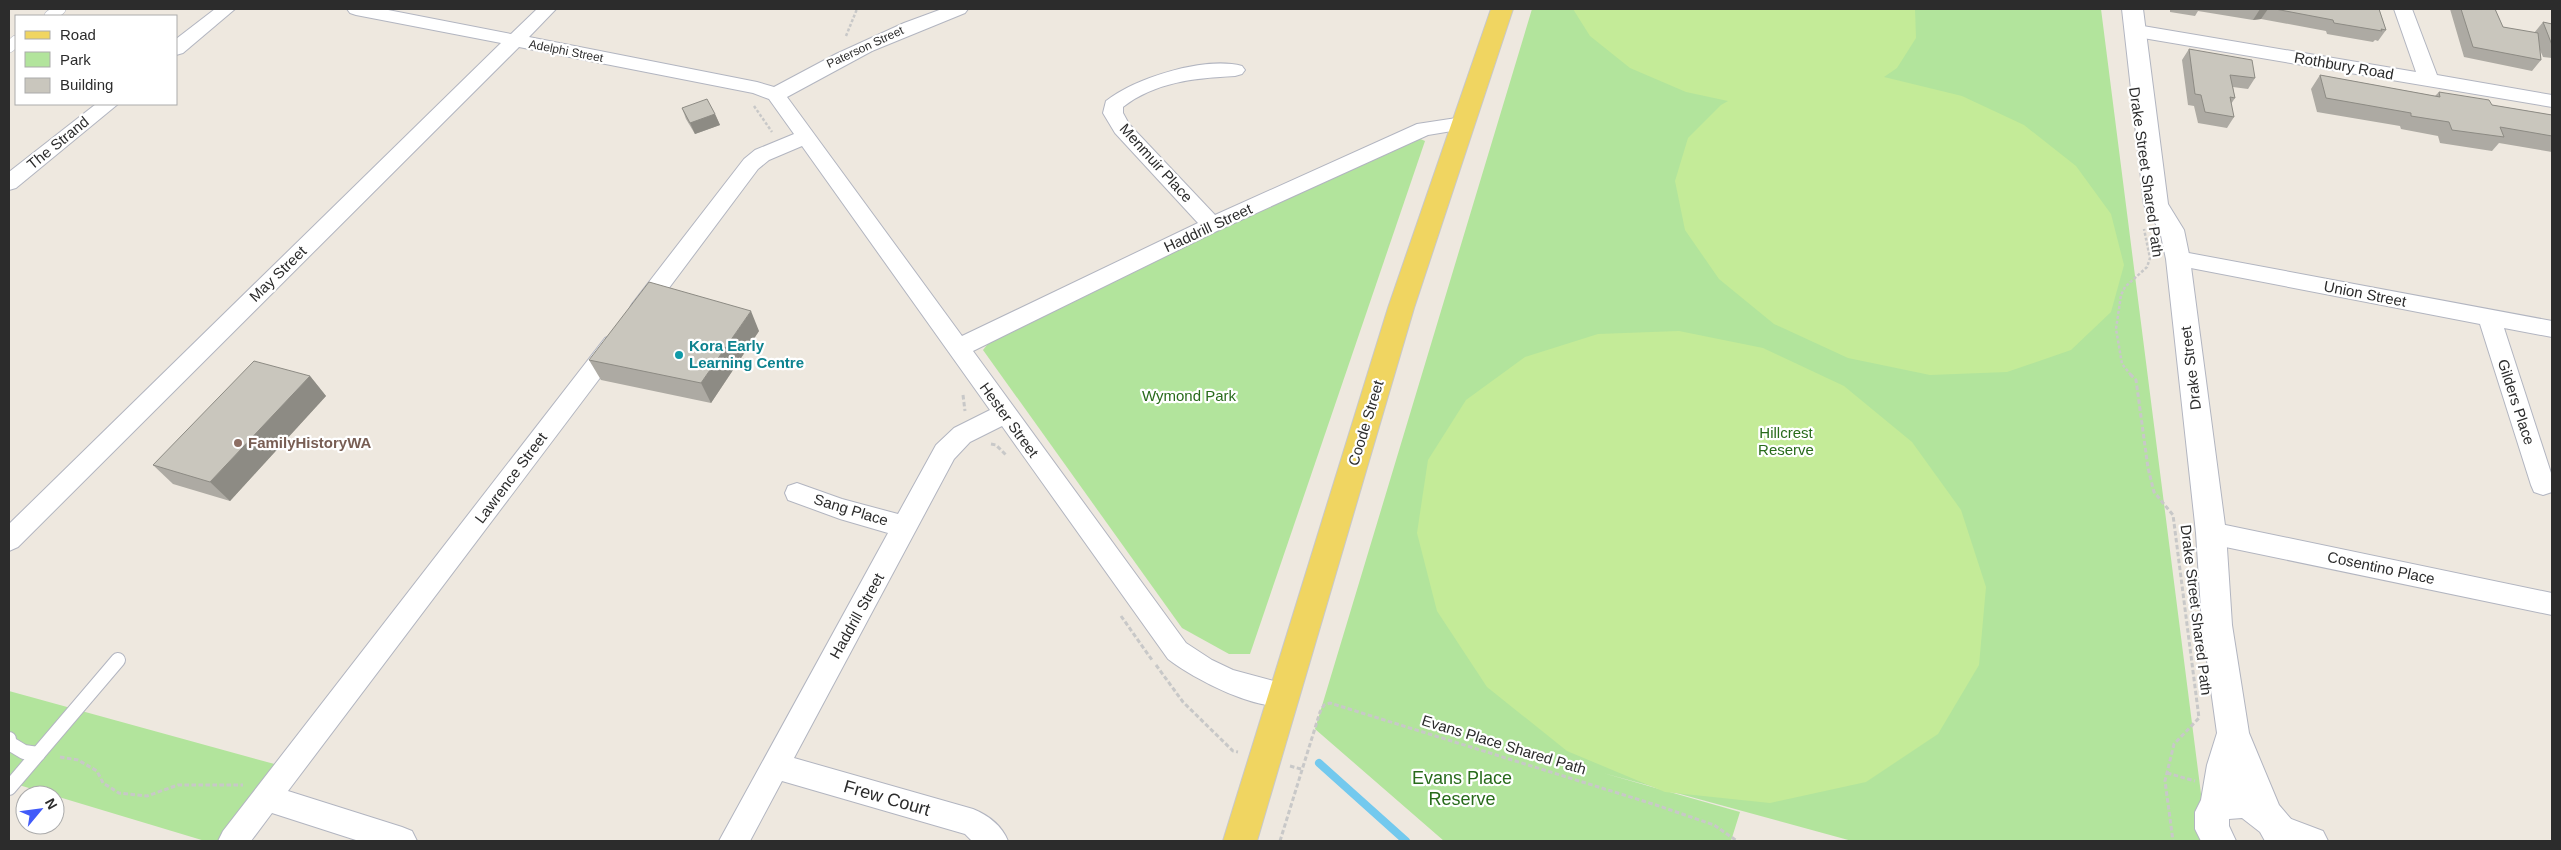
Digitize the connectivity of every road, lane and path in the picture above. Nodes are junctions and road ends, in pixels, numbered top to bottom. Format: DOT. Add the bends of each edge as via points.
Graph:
graph roads {
  1 [pos="226,9"];
  2 [pos="356,9"];
  3 [pos="547,9"];
  4 [pos="857,9"];
  5 [pos="959,9"];
  6 [pos="1502,9"];
  7 [pos="2403,9"];
  8 [pos="2134,20"];
  9 [pos="515,41"];
  10 [pos="178,47"];
  11 [pos="848,53"];
  12 [pos="1235,70"];
  13 [pos="2429,80"];
  14 [pos="776,95"];
  15 [pos="2552,101"];
  16 [pos="107,105"];
  17 [pos="1463,123"];
  18 [pos="806,136"];
  19 [pos="9,183"];
  20 [pos="2142,220"];
  21 [pos="1212,225"];
  22 [pos="2178,259"];
  23 [pos="2489,318"];
  24 [pos="2552,329"];
  25 [pos="958,348"];
  26 [pos="1005,414"];
  27 [pos="2543,486"];
  28 [pos="797,493"];
  29 [pos="906,527"];
  30 [pos="2211,533"];
  31 [pos="9,540"];
  32 [pos="2552,604"];
  33 [pos="118,660"];
  34 [pos="1282,696"];
  35 [pos="2233,733"];
  36 [pos="9,738"];
  37 [pos="38,754"];
  38 [pos="775,766"];
  39 [pos="2167,773"];
  40 [pos="9,788"];
  41 [pos="271,792"];
  42 [pos="2210,794"];
  43 [pos="2276,828"];
  44 [pos="233,841"];
  45 [pos="402,841"];
  46 [pos="734,841"];
  47 [pos="993,841"];
  48 [pos="1240,841"];
  49 [pos="1280,841"];
  50 [pos="1737,841"];
  51 [pos="2173,841"];
  52 [pos="2219,841"];
  53 [pos="2313,841"];
  1 -- 10 [label="street"];
  2 -- 9 [label="street, Adelphi Street"];
  3 -- 9 [label="street, May Street"];
  4 -- 11 [label="path" via="841,47"];
  5 -- 11 [label="street, Paterson Street"];
  6 -- 17 [label="main road, Coode Street"];
  7 -- 13 [label="street"];
  8 -- 13 [label="street, Rothbury Road"];
  8 -- 22 [label="street, Drake Street" via="2156,205 2172,230"];
  9 -- 14 [label="street, Adelphi Street" via="757,88"];
  9 -- 31 [label="street, May Street"];
  11 -- 14 [label="street, Paterson Street"];
  12 -- 21 [label="street, Menmuir Place" via="1156,81 1124,95 1114,105 1113,113 1122,128"];
  13 -- 15 [label="street, Rothbury Road"];
  14 -- 18 [label="street, Hester Street"];
  16 -- 19 [label="street, The Strand"];
  17 -- 21 [label="street, Haddrill Street" via="1424,129"];
  17 -- 34 [label="main road, Coode Street" via="1401,308"];
  18 -- 25 [label="street, Hester Street"];
  18 -- 41 [label="street, Lawrence Street" via="762,155 751,164"];
  20 -- 39 [label="path, Drake Street Shared Path" via="2150,258 2147,268 2125,286 2116,329 2122,364 2136,380 2154,492 2173,515 2198,718 2174,744"];
  21 -- 25 [label="street, Haddrill Street"];
  22 -- 23 [label="street, Union Street"];
  22 -- 30 [label="street, Drake Street"];
  23 -- 24 [label="street, Union Street"];
  23 -- 27 [label="street, Gilders Place"];
  25 -- 26 [label="street, Hester Street"];
  26 -- 29 [label="street, Haddrill Street" via="962,435 945,452"];
  26 -- 34 [label="street, Hester Street" via="1178,651 1201,669 1237,685"];
  28 -- 29 [label="street, Sang Place"];
  29 -- 38 [label="street, Haddrill Street"];
  30 -- 32 [label="street, Cosentino Place"];
  30 -- 35 [label="street, Drake Street" via="2217,625"];
  33 -- 37 [label="lane"];
  34 -- 48 [label="main road, Coode Street"];
  35 -- 42 [label="street, Drake Street"];
  35 -- 43 [label="street, Drake Street"];
  36 -- 37 [label="lane" via="9,743 24,752"];
  37 -- 40 [label="lane"];
  37 -- 41 [label="path" via="78,760 97,771 103,783 119,793 148,796 178,785"];
  38 -- 46 [label="street, Haddrill Street"];
  38 -- 47 [label="street, Frew Court" via="973,823"];
  39 -- 42 [label="path"];
  39 -- 51 [label="path, Drake Street Shared Path" via="2165,781"];
  41 -- 44 [label="street, Lawrence Street"];
  41 -- 45 [label="street"];
  42 -- 43 [label="street" via="2257,808"];
  42 -- 52 [label="street, Drake Street" via="2211,820"];
  43 -- 53 [label="street"];
  49 -- 50 [label="path, Evans Place Shared Path" via="1320,712 1324,705 1330,703 1656,804 1714,825"];
}
